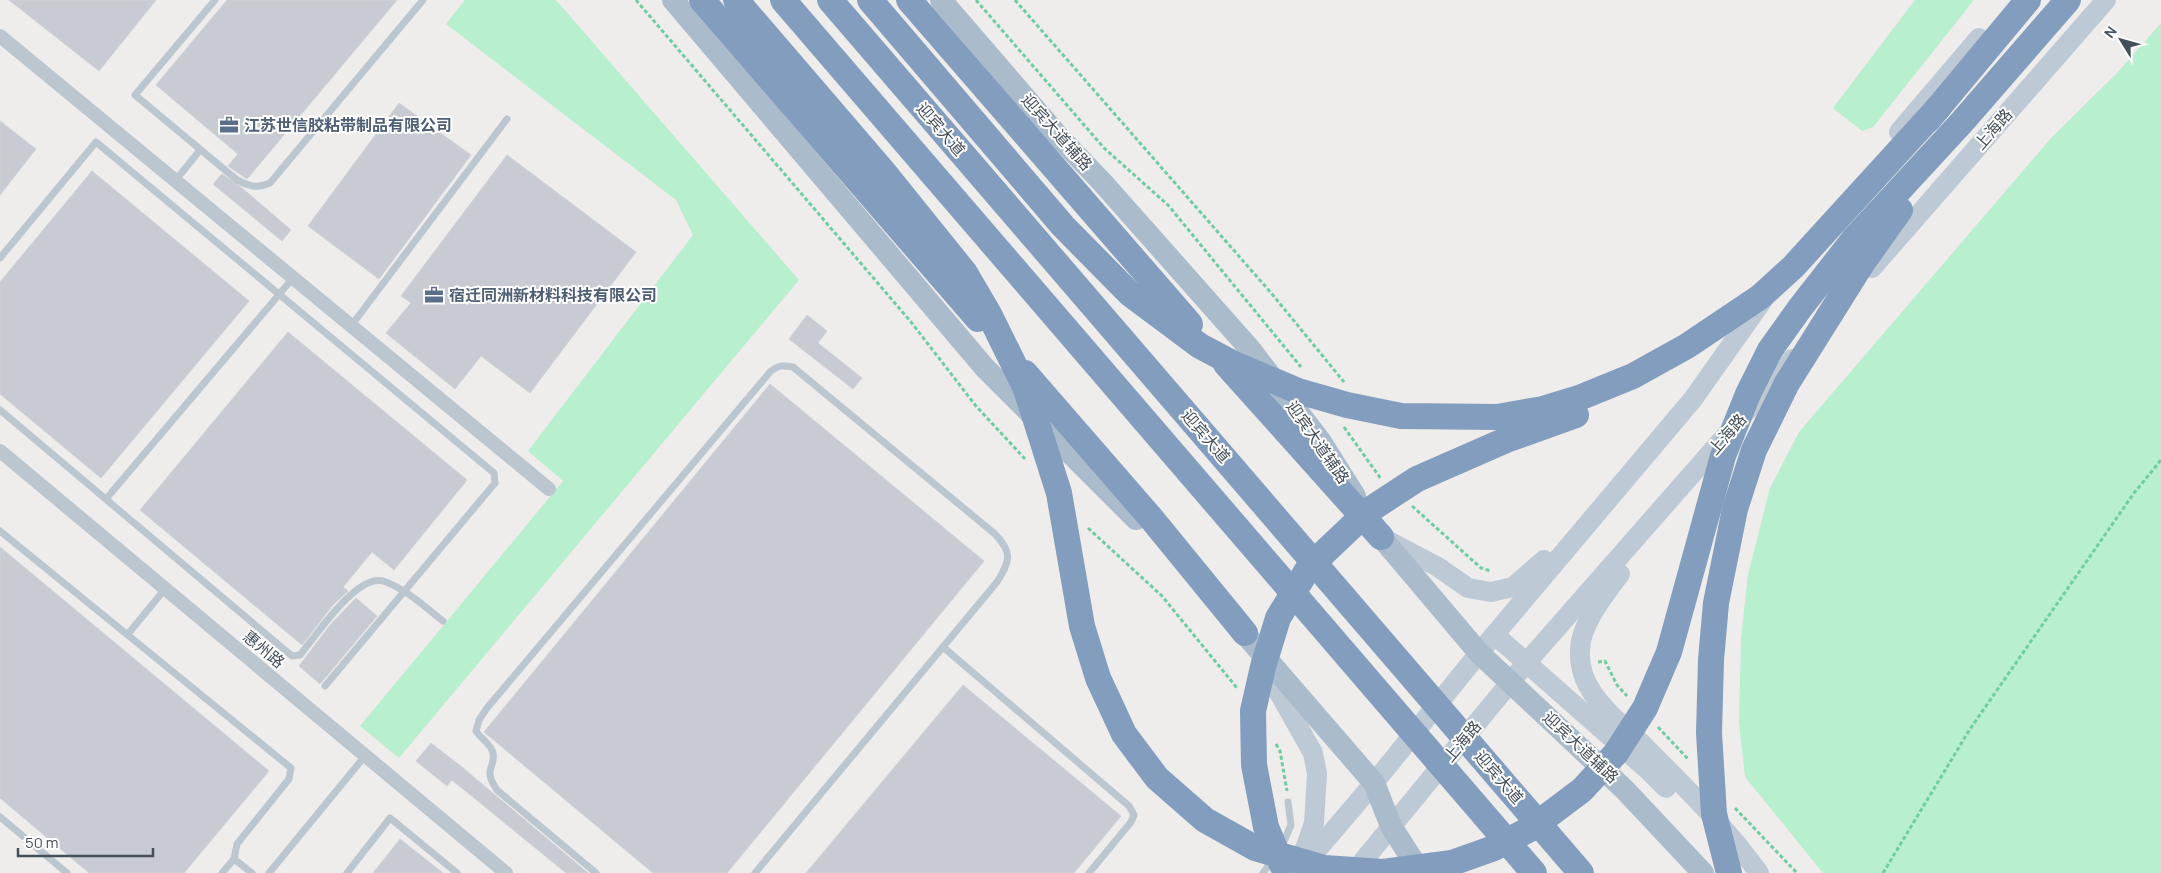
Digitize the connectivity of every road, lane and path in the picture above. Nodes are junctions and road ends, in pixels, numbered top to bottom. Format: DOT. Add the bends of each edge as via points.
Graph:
graph roads {
  1 [pos="215,0"];
  2 [pos="423,0"];
  3 [pos="636,0"];
  4 [pos="673,0"];
  5 [pos="702,0"];
  6 [pos="736,0"];
  7 [pos="783,0"];
  8 [pos="830,0"];
  9 [pos="870,0"];
  10 [pos="909,0"];
  11 [pos="941,0"];
  12 [pos="976,0"];
  13 [pos="1015,0"];
  14 [pos="2012,0"];
  15 [pos="2028,0"];
  16 [pos="2068,0"];
  17 [pos="2106,0"];
  18 [pos="0,36"];
  19 [pos="1939,107"];
  20 [pos="507,118"];
  21 [pos="1962,122"];
  22 [pos="200,150"];
  23 [pos="175,181"];
  24 [pos="0,258"];
  25 [pos="293,278"];
  26 [pos="279,294"];
  27 [pos="352,326"];
  28 [pos="1302,369"];
  29 [pos="1346,383"];
  30 [pos="1693,399"];
  31 [pos="1754,403"];
  32 [pos="0,410"];
  33 [pos="1341,423"];
  34 [pos="0,451"];
  35 [pos="2161,460"];
  36 [pos="1028,462"];
  37 [pos="1387,484"];
  38 [pos="549,489"];
  39 [pos="106,499"];
  40 [pos="1408,503"];
  41 [pos="1086,526"];
  42 [pos="0,531"];
  43 [pos="1381,537"];
  44 [pos="165,589"];
  45 [pos="1495,591"];
  46 [pos="404,592"];
  47 [pos="444,621"];
  48 [pos="1245,633"];
  49 [pos="128,634"];
  50 [pos="1495,635"];
  51 [pos="943,647"];
  52 [pos="1479,653"];
  53 [pos="1527,662"];
  54 [pos="1582,663"];
  55 [pos="1511,682"];
  56 [pos="325,686"];
  57 [pos="1240,693"];
  58 [pos="1631,700"];
  59 [pos="1652,721"];
  60 [pos="1274,742"];
  61 [pos="365,756"];
  62 [pos="1694,765"];
  63 [pos="1374,783"];
  64 [pos="1728,801"];
  65 [pos="1288,802"];
  66 [pos="0,817"];
  67 [pos="1390,826"];
  68 [pos="234,859"];
  69 [pos="67,873"];
  70 [pos="222,873"];
  71 [pos="252,873"];
  72 [pos="269,873"];
  73 [pos="347,873"];
  74 [pos="457,873"];
  75 [pos="506,873"];
  76 [pos="596,873"];
  77 [pos="755,873"];
  78 [pos="1089,873"];
  79 [pos="1263,873"];
  80 [pos="1286,873"];
  81 [pos="1298,873"];
  82 [pos="1353,873"];
  83 [pos="1421,873"];
  84 [pos="1534,873"];
  85 [pos="1581,873"];
  86 [pos="1703,873"];
  87 [pos="1729,873"];
  88 [pos="1747,873"];
  89 [pos="1759,873"];
  90 [pos="1797,873"];
  91 [pos="1883,873"];
  1 -- 22 [label="lane" via="135,96"];
  2 -- 22 [label="lane" via="270,183 259,188 248,186"];
  3 -- 36 [label="path" via="910,322 976,406"];
  4 -- 48 [label="main road" via="985,368 1107,488"];
  5 -- 48 [label="highway" via="1151,518"];
  6 -- 21 [label="highway" via="947,250 989,314 1026,388 1059,493 1082,626 1098,678 1124,734 1157,778 1204,820 1255,848 1324,868 1383,872 1452,862 1494,848 1530,829 1582,790 1616,754 1645,708 1669,652 1723,456 1770,350 1854,239"];
  7 -- 84 [label="highway"];
  8 -- 85 [label="highway, 迎宾大道"];
  9 -- 19 [label="highway" via="1063,226 1129,293 1200,346 1234,364 1298,391 1401,416 1497,417 1543,409 1632,376 1686,346 1760,297 1793,267"];
  10 -- 43 [label="highway" via="1146,275"];
  11 -- 43 [label="main road, 迎宾大道辅路" via="1250,350 1321,442"];
  12 -- 28 [label="path" via="1104,148 1168,205"];
  13 -- 29 [label="path"];
  14 -- 30 [label="main road" via="1792,259"];
  15 -- 19 [label="highway"];
  16 -- 21 [label="highway, 上海路"];
  17 -- 31 [label="main road, 上海路"];
  18 -- 23 [label="street"];
  19 -- 80 [label="highway" via="1799,268 1725,335 1679,367 1626,394 1506,440 1417,479 1368,511 1309,567 1278,618 1253,711 1254,765 1266,827"];
  20 -- 27 [label="lane"];
  21 -- 87 [label="highway" via="1861,265 1787,383 1754,450 1738,500 1716,603 1710,660 1709,733 1714,814"];
  22 -- 23 [label="lane"];
  23 -- 25 [label="street"];
  24 -- 26 [label="lane" via="96,142"];
  25 -- 26 [label="lane"];
  25 -- 27 [label="street"];
  26 -- 39 [label="lane"];
  26 -- 46 [label="lane" via="494,473 496,483"];
  27 -- 38 [label="street"];
  30 -- 45 [label="main road" via="1532,572 1513,587"];
  30 -- 50 [label="main road"];
  31 -- 53 [label="main road, 上海路"];
  31 -- 54 [label="main road" via="1604,595 1584,630 1580,650"];
  32 -- 39 [label="lane"];
  33 -- 37 [label="path"];
  34 -- 44 [label="street, 惠州路"];
  35 -- 91 [label="path" via="2134,493 1970,729"];
  39 -- 46 [label="lane" via="292,656 300,655 351,592 367,583 381,581"];
  40 -- 45 [label="path" via="1481,568 1496,573"];
  41 -- 57 [label="path" via="1162,596"];
  42 -- 49 [label="lane"];
  43 -- 45 [label="main road" via="1438,567 1468,588"];
  43 -- 52 [label="main road, 迎宾大道辅路"];
  44 -- 49 [label="lane"];
  44 -- 61 [label="street, 惠州路"];
  46 -- 47 [label="lane"];
  46 -- 56 [label="lane"];
  48 -- 63 [label="main road"];
  48 -- 80 [label="main road" via="1313,753 1317,774 1314,824 1305,849"];
  49 -- 68 [label="lane" via="291,768 289,779 237,844"];
  50 -- 52 [label="main road"];
  50 -- 53 [label="main road"];
  51 -- 76 [label="lane" via="1004,571 1008,557 1006,546 793,367 778,366 479,720 476,731 494,755 490,780 497,790"];
  51 -- 77 [label="lane"];
  51 -- 78 [label="lane" via="1129,806 1134,815 1131,822"];
  52 -- 55 [label="main road, 迎宾大道辅路"];
  52 -- 63 [label="main road"];
  53 -- 55 [label="main road, 上海路"];
  53 -- 88 [label="main road" via="1648,770"];
  54 -- 58 [label="path" via="1605,661 1617,685"];
  54 -- 89 [label="main road" via="1589,687 1601,702 1744,852"];
  55 -- 67 [label="main road, 上海路"];
  55 -- 86 [label="main road, 迎宾大道辅路" via="1624,789"];
  59 -- 62 [label="path"];
  60 -- 65 [label="path" via="1280,750"];
  61 -- 72 [label="lane"];
  61 -- 75 [label="street, 惠州路"];
  63 -- 67 [label="main road"];
  63 -- 81 [label="main road"];
  64 -- 90 [label="path"];
  65 -- 79 [label="lane" via="1291,825 1284,842"];
  66 -- 69 [label="lane"];
  67 -- 82 [label="main road, 上海路"];
  67 -- 83 [label="main road"];
  68 -- 70 [label="lane"];
  68 -- 71 [label="lane"];
  73 -- 74 [label="lane" via="390,818"];
}
